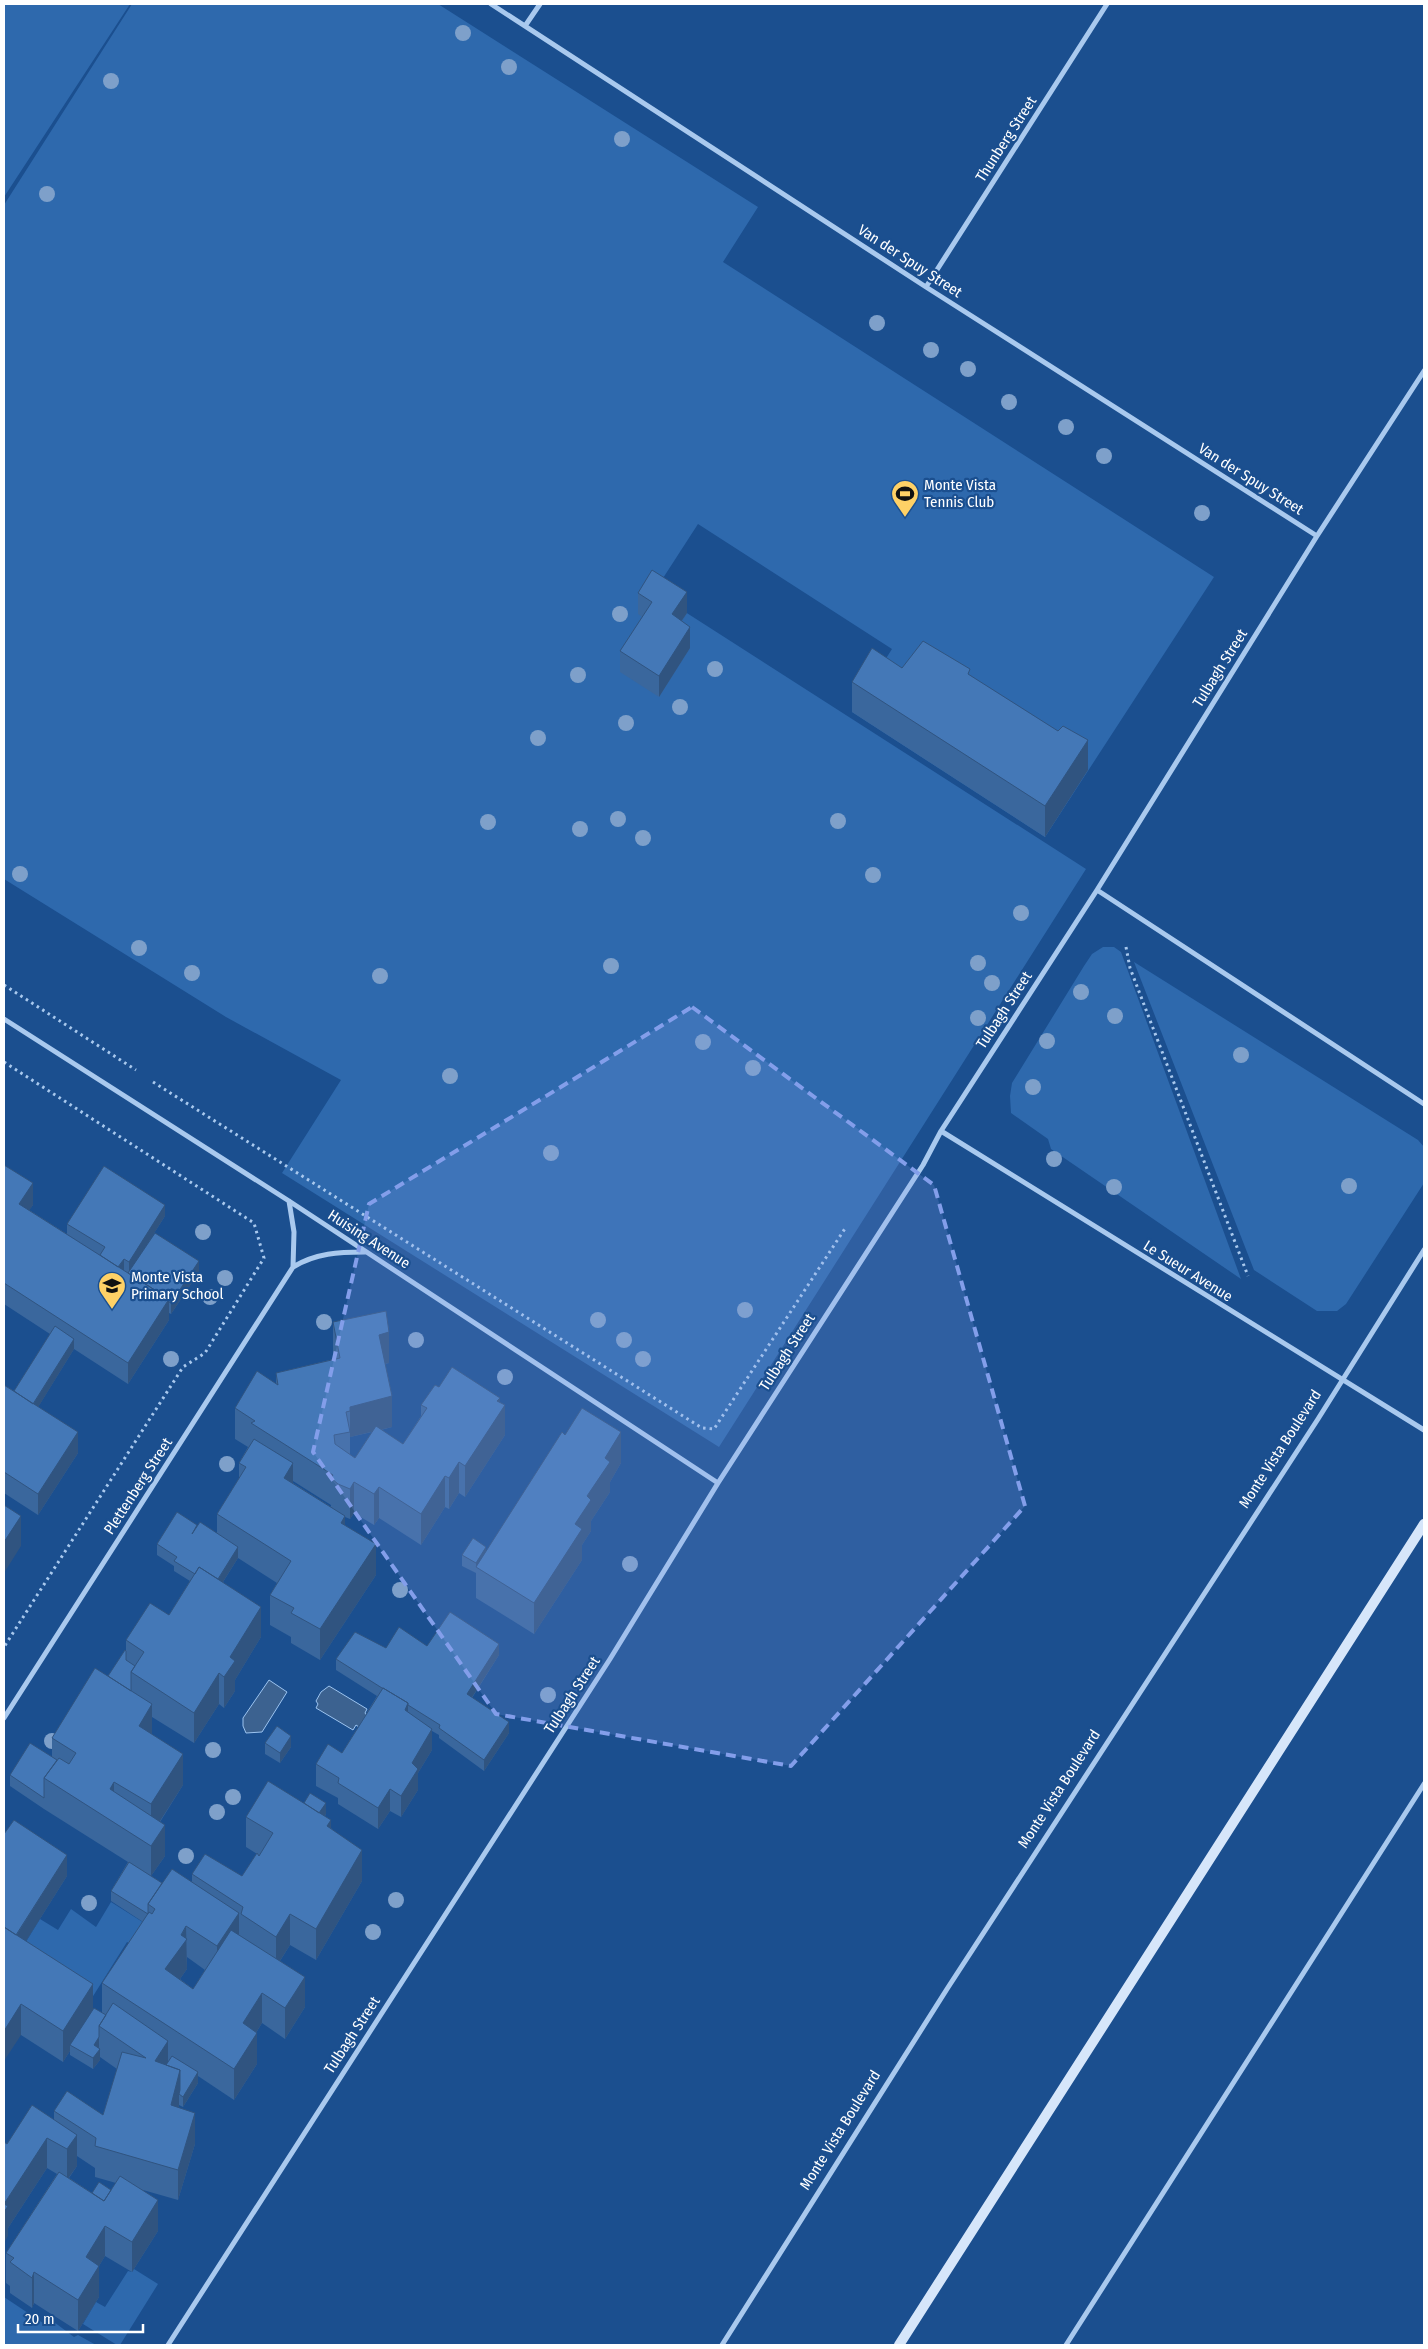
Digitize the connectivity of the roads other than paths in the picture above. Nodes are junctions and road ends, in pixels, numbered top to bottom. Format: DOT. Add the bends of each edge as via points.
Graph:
graph roads {
  1 [pos="491,4"];
  2 [pos="540,4"];
  3 [pos="1107,4"];
  4 [pos="526,26"];
  5 [pos="926,287"];
  6 [pos="1424,370"];
  7 [pos="1317,536"];
  8 [pos="1097,890"];
  9 [pos="4,1019"];
  10 [pos="1424,1104"];
  11 [pos="941,1131"];
  12 [pos="289,1201"];
  13 [pos="1424,1250"];
  14 [pos="365,1252"];
  15 [pos="293,1267"];
  16 [pos="1343,1381"];
  17 [pos="1424,1430"];
  18 [pos="718,1483"];
  19 [pos="1424,1524"];
  20 [pos="4,1718"];
  21 [pos="1424,1784"];
  22 [pos="168,2345"];
  23 [pos="722,2345"];
  24 [pos="898,2345"];
  25 [pos="1066,2345"];
  1 -- 4 [label="street, Van der Spuy Street"];
  2 -- 4 [label="street"];
  3 -- 5 [label="street, Thunberg Street"];
  4 -- 5 [label="street, Van der Spuy Street"];
  5 -- 7 [label="street, Van der Spuy Street"];
  6 -- 7 [label="street, Tulbagh Street"];
  7 -- 8 [label="street, Tulbagh Street"];
  8 -- 10 [label="street"];
  8 -- 11 [label="street, Tulbagh Street"];
  9 -- 12 [label="street, Huising Avenue"];
  11 -- 16 [label="street, Le Sueur Avenue"];
  11 -- 18 [label="street, Tulbagh Street" via="923,1165"];
  12 -- 14 [label="street, Huising Avenue"];
  12 -- 15 [label="street" via="294,1237"];
  13 -- 16 [label="street, Monte Vista Boulevard"];
  14 -- 15 [label="street" via="321,1254"];
  14 -- 18 [label="street, Huising Avenue"];
  15 -- 20 [label="street, Plettenberg Street"];
  16 -- 17 [label="street, Le Sueur Avenue"];
  16 -- 23 [label="street, Monte Vista Boulevard" via="946,1989"];
  18 -- 22 [label="street, Tulbagh Street" via="605,1667"];
  19 -- 24 [label="main road"];
  21 -- 25 [label="street"];
}
